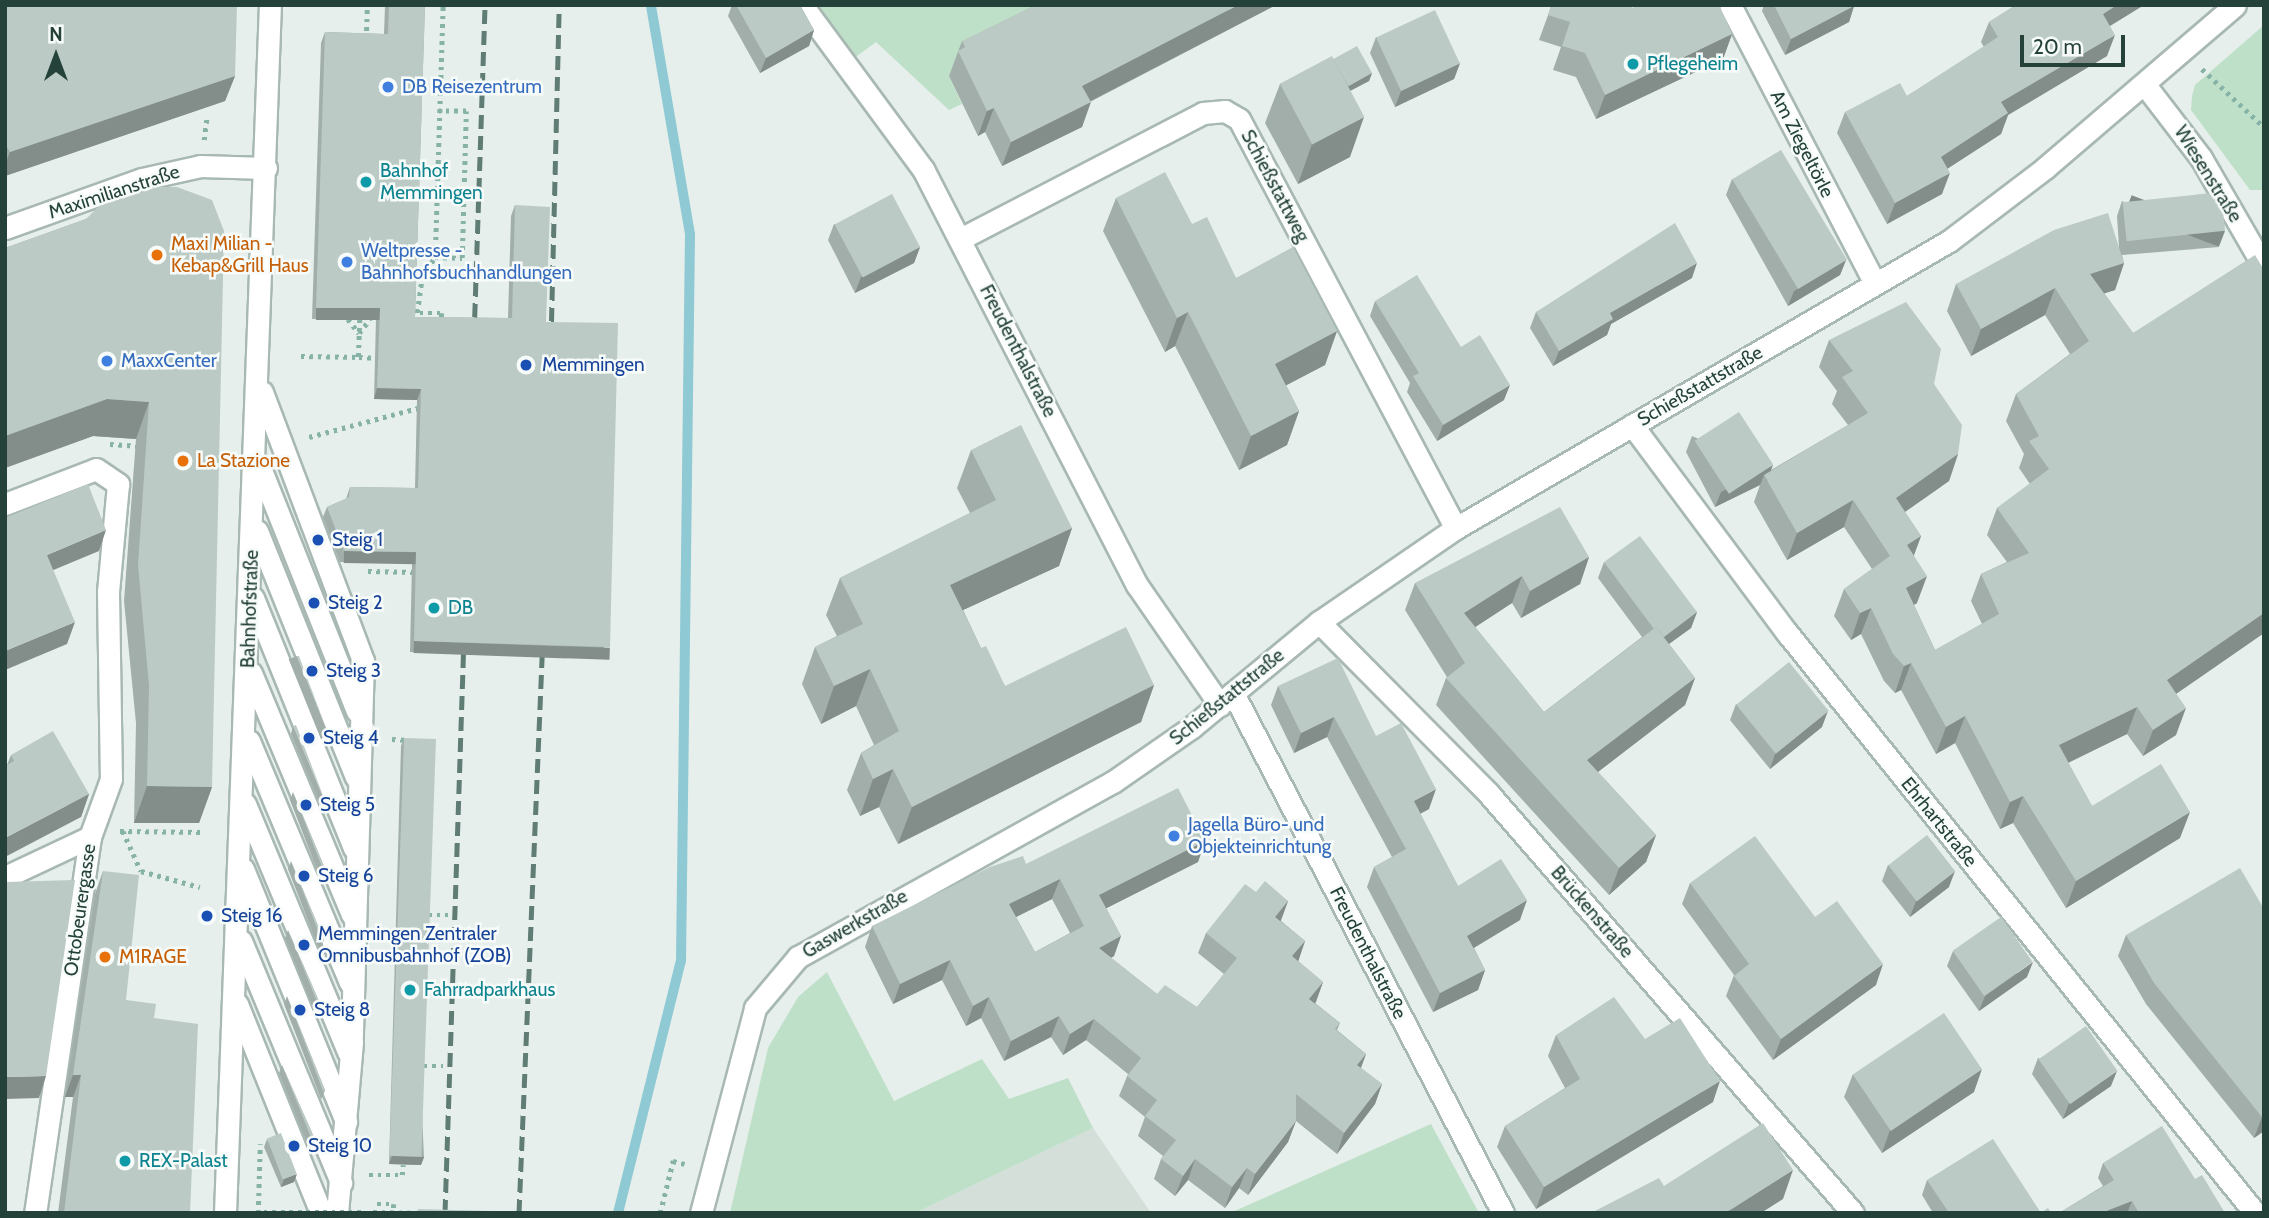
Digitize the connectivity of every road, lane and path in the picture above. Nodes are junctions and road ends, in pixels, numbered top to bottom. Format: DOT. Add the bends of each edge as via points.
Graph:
graph roads {
  1 [pos="270,5"];
  2 [pos="367,5"];
  3 [pos="443,5"];
  4 [pos="802,5"];
  5 [pos="1730,5"];
  6 [pos="2235,5"];
  7 [pos="366,29"];
  8 [pos="356,43"];
  9 [pos="366,44"];
  10 [pos="376,44"];
  11 [pos="2183,51"];
  12 [pos="2145,85"];
  13 [pos="439,111"];
  14 [pos="2264,127"];
  15 [pos="266,168"];
  16 [pos="5,228"];
  17 [pos="962,239"];
  18 [pos="435,257"];
  19 [pos="2264,267"];
  20 [pos="1875,283"];
  21 [pos="420,313"];
  22 [pos="348,319"];
  23 [pos="360,319"];
  24 [pos="370,319"];
  25 [pos="359,333"];
  26 [pos="408,335"];
  27 [pos="441,335"];
  28 [pos="301,356"];
  29 [pos="359,358"];
  30 [pos="396,358"];
  31 [pos="258,383"];
  32 [pos="416,407"];
  33 [pos="431,408"];
  34 [pos="1632,425"];
  35 [pos="106,444"];
  36 [pos="145,446"];
  37 [pos="256,456"];
  38 [pos="5,504"];
  39 [pos="254,522"];
  40 [pos="1456,528"];
  41 [pos="368,564"];
  42 [pos="420,572"];
  43 [pos="249,590"];
  44 [pos="1319,622"];
  45 [pos="248,665"];
  46 [pos="1226,699"];
  47 [pos="360,720"];
  48 [pos="245,733"];
  49 [pos="392,739"];
  50 [pos="418,740"];
  51 [pos="1156,755"];
  52 [pos="359,786"];
  53 [pos="243,799"];
  54 [pos="123,831"];
  55 [pos="203,832"];
  56 [pos="92,833"];
  57 [pos="356,854"];
  58 [pos="241,864"];
  59 [pos="5,877"];
  60 [pos="201,887"];
  61 [pos="428,915"];
  62 [pos="448,915"];
  63 [pos="355,922"];
  64 [pos="237,933"];
  65 [pos="354,991"];
  66 [pos="235,999"];
  67 [pos="351,1059"];
  68 [pos="424,1066"];
  69 [pos="443,1066"];
  70 [pos="347,1126"];
  71 [pos="673,1161"];
  72 [pos="403,1165"];
  73 [pos="343,1180"];
  74 [pos="377,1203"];
  75 [pos="361,1212"];
  76 [pos="373,1212"];
  77 [pos="380,1212"];
  78 [pos="35,1213"];
  79 [pos="225,1213"];
  80 [pos="264,1213"];
  81 [pos="321,1213"];
  82 [pos="338,1213"];
  83 [pos="393,1213"];
  84 [pos="425,1213"];
  85 [pos="660,1213"];
  86 [pos="701,1213"];
  87 [pos="1503,1213"];
  88 [pos="1853,1213"];
  89 [pos="2255,1213"];
  1 -- 15 [label="street, Bahnhofstraße"];
  2 -- 7 [label="path"];
  3 -- 13 [label="path"];
  4 -- 17 [label="street, Freudenthalstraße" via="923,169"];
  5 -- 20 [label="street, Am Ziegeltörle"];
  6 -- 11 [label="street, Schießstattstraße"];
  7 -- 8 [label="path"];
  7 -- 9 [label="path"];
  7 -- 10 [label="path"];
  11 -- 12 [label="street, Schießstattstraße"];
  11 -- 14 [label="path"];
  12 -- 19 [label="street, Wiesenstraße" via="2202,158"];
  12 -- 20 [label="street, Schießstattstraße" via="2005,200"];
  13 -- 18 [label="path"];
  13 -- 18 [label="path" via="466,111 467,185 462,258"];
  15 -- 16 [label="street, Maximilianstraße" via="200,166 142,179"];
  15 -- 31 [label="street, Bahnhofstraße"];
  17 -- 40 [label="street, Schießstattweg" via="1203,113 1225,111 1239,119"];
  17 -- 46 [label="street, Freudenthalstraße" via="1137,585"];
  18 -- 21 [label="path" via="422,277"];
  20 -- 34 [label="street, Schießstattstraße"];
  21 -- 26 [label="path"];
  21 -- 27 [label="path" via="442,313"];
  22 -- 25 [label="path"];
  23 -- 25 [label="path"];
  24 -- 25 [label="path"];
  25 -- 29 [label="path"];
  28 -- 29 [label="path"];
  29 -- 30 [label="path"];
  31 -- 37 [label="street, Bahnhofstraße"];
  31 -- 47 [label="street" via="361,646"];
  32 -- 33 [label="path"];
  34 -- 40 [label="street, Schießstattstraße"];
  34 -- 89 [label="street, Ehrhartstraße" via="1788,634"];
  35 -- 36 [label="path"];
  37 -- 39 [label="street, Bahnhofstraße"];
  37 -- 47 [label="street"];
  38 -- 56 [label="street, Ottobeurergasse" via="96,469 118,484 108,592 111,779"];
  39 -- 43 [label="street, Bahnhofstraße"];
  39 -- 52 [label="street"];
  40 -- 44 [label="street, Schießstattstraße"];
  41 -- 42 [label="path" via="368,571"];
  43 -- 45 [label="street, Bahnhofstraße"];
  43 -- 57 [label="street"];
  44 -- 46 [label="street, Schießstattstraße"];
  44 -- 88 [label="street, Brückenstraße" via="1489,794"];
  45 -- 48 [label="street, Bahnhofstraße"];
  45 -- 63 [label="street"];
  46 -- 51 [label="street, Schießstattstraße"];
  46 -- 87 [label="street, Freudenthalstraße"];
  47 -- 52 [label="street"];
  48 -- 53 [label="street, Bahnhofstraße"];
  48 -- 65 [label="street"];
  49 -- 50 [label="path"];
  51 -- 86 [label="street, Gaswerkstraße" via="847,928 772,981 747,1033"];
  52 -- 57 [label="street"];
  53 -- 58 [label="street, Bahnhofstraße"];
  53 -- 67 [label="street"];
  54 -- 55 [label="path"];
  54 -- 56 [label="path"];
  54 -- 60 [label="path" via="141,871"];
  56 -- 59 [label="street"];
  56 -- 78 [label="street, Ottobeurergasse"];
  57 -- 63 [label="street"];
  58 -- 64 [label="street, Bahnhofstraße"];
  58 -- 70 [label="street"];
  61 -- 62 [label="path"];
  63 -- 65 [label="street"];
  64 -- 66 [label="street, Bahnhofstraße"];
  64 -- 73 [label="street"];
  65 -- 67 [label="street"];
  66 -- 79 [label="street, Bahnhofstraße"];
  66 -- 81 [label="street"];
  67 -- 70 [label="street"];
  68 -- 69 [label="path"];
  70 -- 73 [label="street"];
  71 -- 85 [label="path"];
  72 -- 73 [label="path" via="402,1175"];
  73 -- 82 [label="street"];
  74 -- 83 [label="path" via="394,1204"];
  75 -- 80 [label="path, bridge"];
  76 -- 77 [label="path, bridge"];
  77 -- 84 [label="path, bridge"];
}
